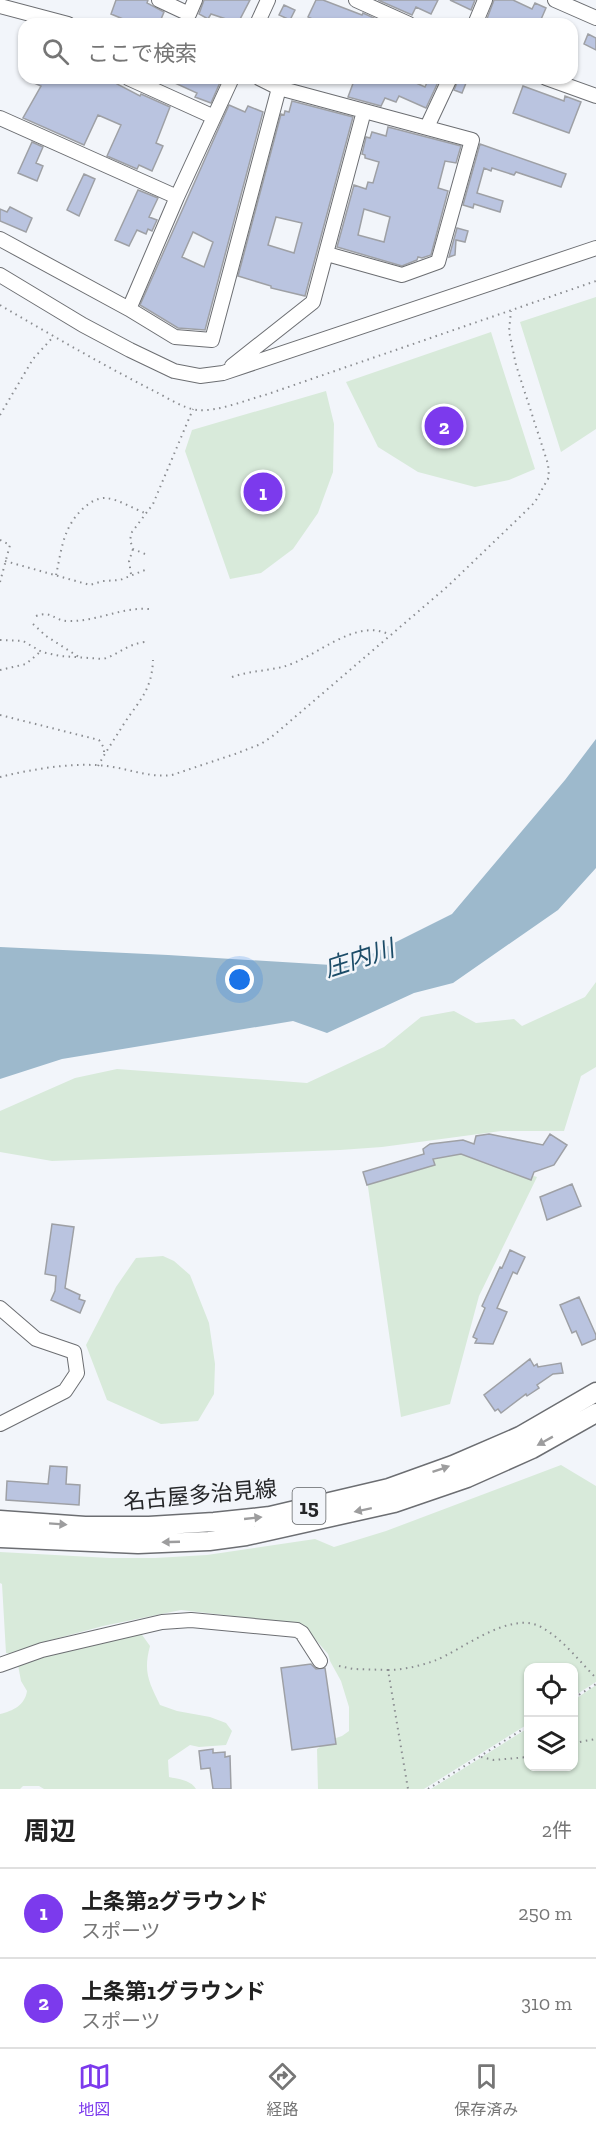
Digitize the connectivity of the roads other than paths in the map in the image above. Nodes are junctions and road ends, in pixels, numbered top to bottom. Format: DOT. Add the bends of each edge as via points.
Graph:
graph roads {
  1 [pos="159,0"];
  2 [pos="195,0"];
  3 [pos="268,0"];
  4 [pos="356,0"];
  5 [pos="485,0"];
  6 [pos="555,0"];
  7 [pos="0,6"];
  8 [pos="42,18"];
  9 [pos="260,18"];
  10 [pos="396,18"];
  11 [pos="477,18"];
  12 [pos="596,18"];
  13 [pos="141,84"];
  14 [pos="229,84"];
  15 [pos="271,84"];
  16 [pos="447,84"];
  17 [pos="563,84"];
  18 [pos="279,88"];
  19 [pos="596,96"];
  20 [pos="364,111"];
  21 [pos="214,117"];
  22 [pos="0,118"];
  23 [pos="427,127"];
  24 [pos="177,197"];
  25 [pos="0,238"];
  26 [pos="596,248"];
  27 [pos="327,254"];
  28 [pos="0,275"];
  29 [pos="129,309"];
  30 [pos="223,373"];
  31 [pos="0,1308"];
  32 [pos="596,1392"];
  33 [pos="596,1413"];
  34 [pos="0,1424"];
  35 [pos="0,1520"];
  36 [pos="0,1538"];
  37 [pos="320,1661"];
  38 [pos="0,1665"];
  1 -- 2 [label="street" via="189,14"];
  3 -- 9 [label="street"];
  4 -- 10 [label="street"];
  5 -- 11 [label="street"];
  6 -- 12 [label="street"];
  7 -- 8 [label="street"];
  13 -- 21 [label="street"];
  14 -- 21 [label="street"];
  15 -- 18 [label="street"];
  16 -- 23 [label="street"];
  17 -- 19 [label="street"];
  18 -- 20 [label="street"];
  18 -- 29 [label="street" via="212,340 175,337"];
  20 -- 23 [label="street"];
  20 -- 27 [label="street"];
  21 -- 24 [label="street"];
  22 -- 24 [label="street"];
  23 -- 27 [label="street" via="472,140 438,262 402,275"];
  24 -- 29 [label="street"];
  25 -- 29 [label="street"];
  26 -- 30 [label="street"];
  27 -- 30 [label="street" via="313,302"];
  28 -- 30 [label="street" via="130,351 174,370 200,376"];
  31 -- 34 [label="street" via="36,1339 74,1352 77,1373 65,1391"];
  35 -- 32 [label="main road, 名古屋多治見線 / 15, one-way" via="149,1526 270,1516 389,1488 453,1465 520,1436"];
  33 -- 36 [label="main road, 名古屋多治見線 / 15, one-way" via="532,1449 467,1478 394,1503 246,1536 138,1544"];
  37 -- 38 [label="street" via="297,1630 191,1620 113,1632"];
}
